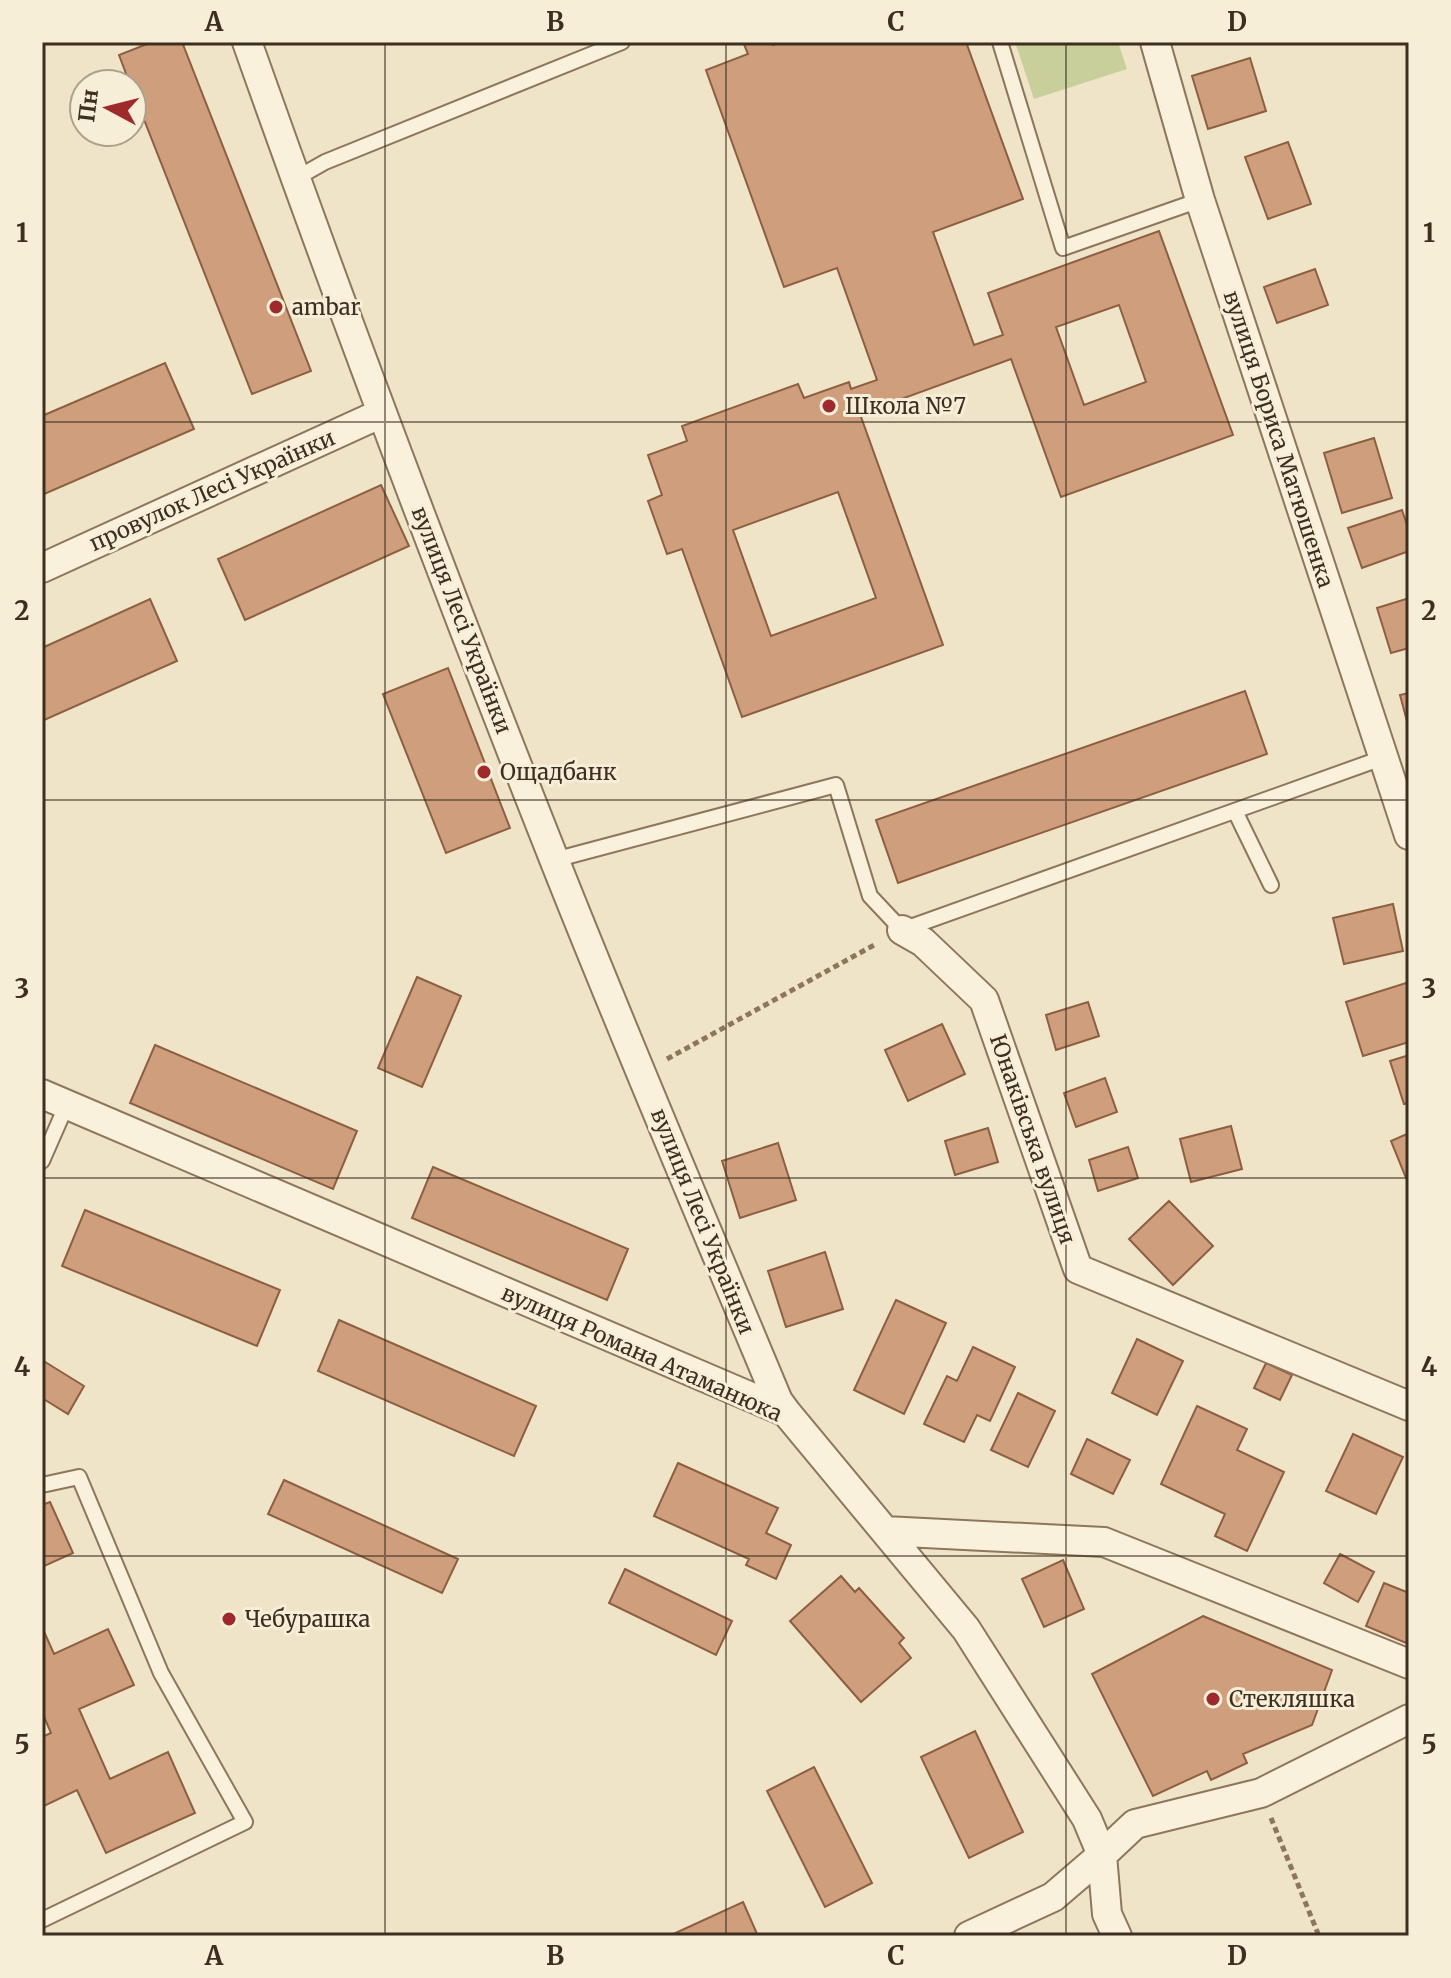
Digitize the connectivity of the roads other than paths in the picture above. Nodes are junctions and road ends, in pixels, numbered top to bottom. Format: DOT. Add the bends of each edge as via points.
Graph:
graph roads {
  1 [pos="247,42"];
  2 [pos="622,42"];
  3 [pos="1000,42"];
  4 [pos="1155,42"];
  5 [pos="295,179"];
  6 [pos="1200,200"];
  7 [pos="382,413"];
  8 [pos="42,568"];
  9 [pos="1385,757"];
  10 [pos="1235,811"];
  11 [pos="1409,835"];
  12 [pos="554,860"];
  13 [pos="1271,885"];
  14 [pos="902,930"];
  15 [pos="54,1099"];
  16 [pos="42,1161"];
  17 [pos="1409,1406"];
  18 [pos="786,1412"];
  19 [pos="42,1485"];
  20 [pos="885,1531"];
  21 [pos="1409,1664"];
  22 [pos="1409,1719"];
  23 [pos="1102,1855"];
  24 [pos="42,1920"];
  25 [pos="969,1936"];
  26 [pos="1117,1936"];
  1 -- 5 [label="street, вулиця Лесі Українки"];
  2 -- 5 [label="lane" via="325,162"];
  3 -- 6 [label="lane" via="1063,248"];
  4 -- 6 [label="street, вулиця Бориса Матюшенка"];
  5 -- 7 [label="street, вулиця Лесі Українки"];
  6 -- 9 [label="street, вулиця Бориса Матюшенка"];
  7 -- 8 [label="street, провулок Лесі Українки"];
  7 -- 12 [label="street, вулиця Лесі Українки"];
  9 -- 10 [label="lane"];
  9 -- 11 [label="street, вулиця Бориса Матюшенка"];
  10 -- 13 [label="lane"];
  10 -- 14 [label="lane"];
  12 -- 14 [label="lane" via="836,785 870,896"];
  12 -- 18 [label="street, вулиця Лесі Українки"];
  14 -- 17 [label="street, Юнаківська вулиця" via="923,942 984,1000 1078,1269"];
  15 -- 16 [label="lane"];
  15 -- 18 [label="street, вулиця Романа Атаманюка"];
  18 -- 20 [label="street, вулиця Романа Атаманюка"];
  19 -- 24 [label="lane" via="79,1477 161,1673 245,1822"];
  20 -- 21 [label="street" via="1104,1542"];
  20 -- 23 [label="street, вулиця Романа Атаманюка" via="966,1629 1087,1819"];
  22 -- 23 [label="street" via="1261,1793 1135,1824"];
  23 -- 25 [label="street" via="1053,1897"];
  23 -- 26 [label="street, вулиця Романа Атаманюка" via="1107,1914"];
}
